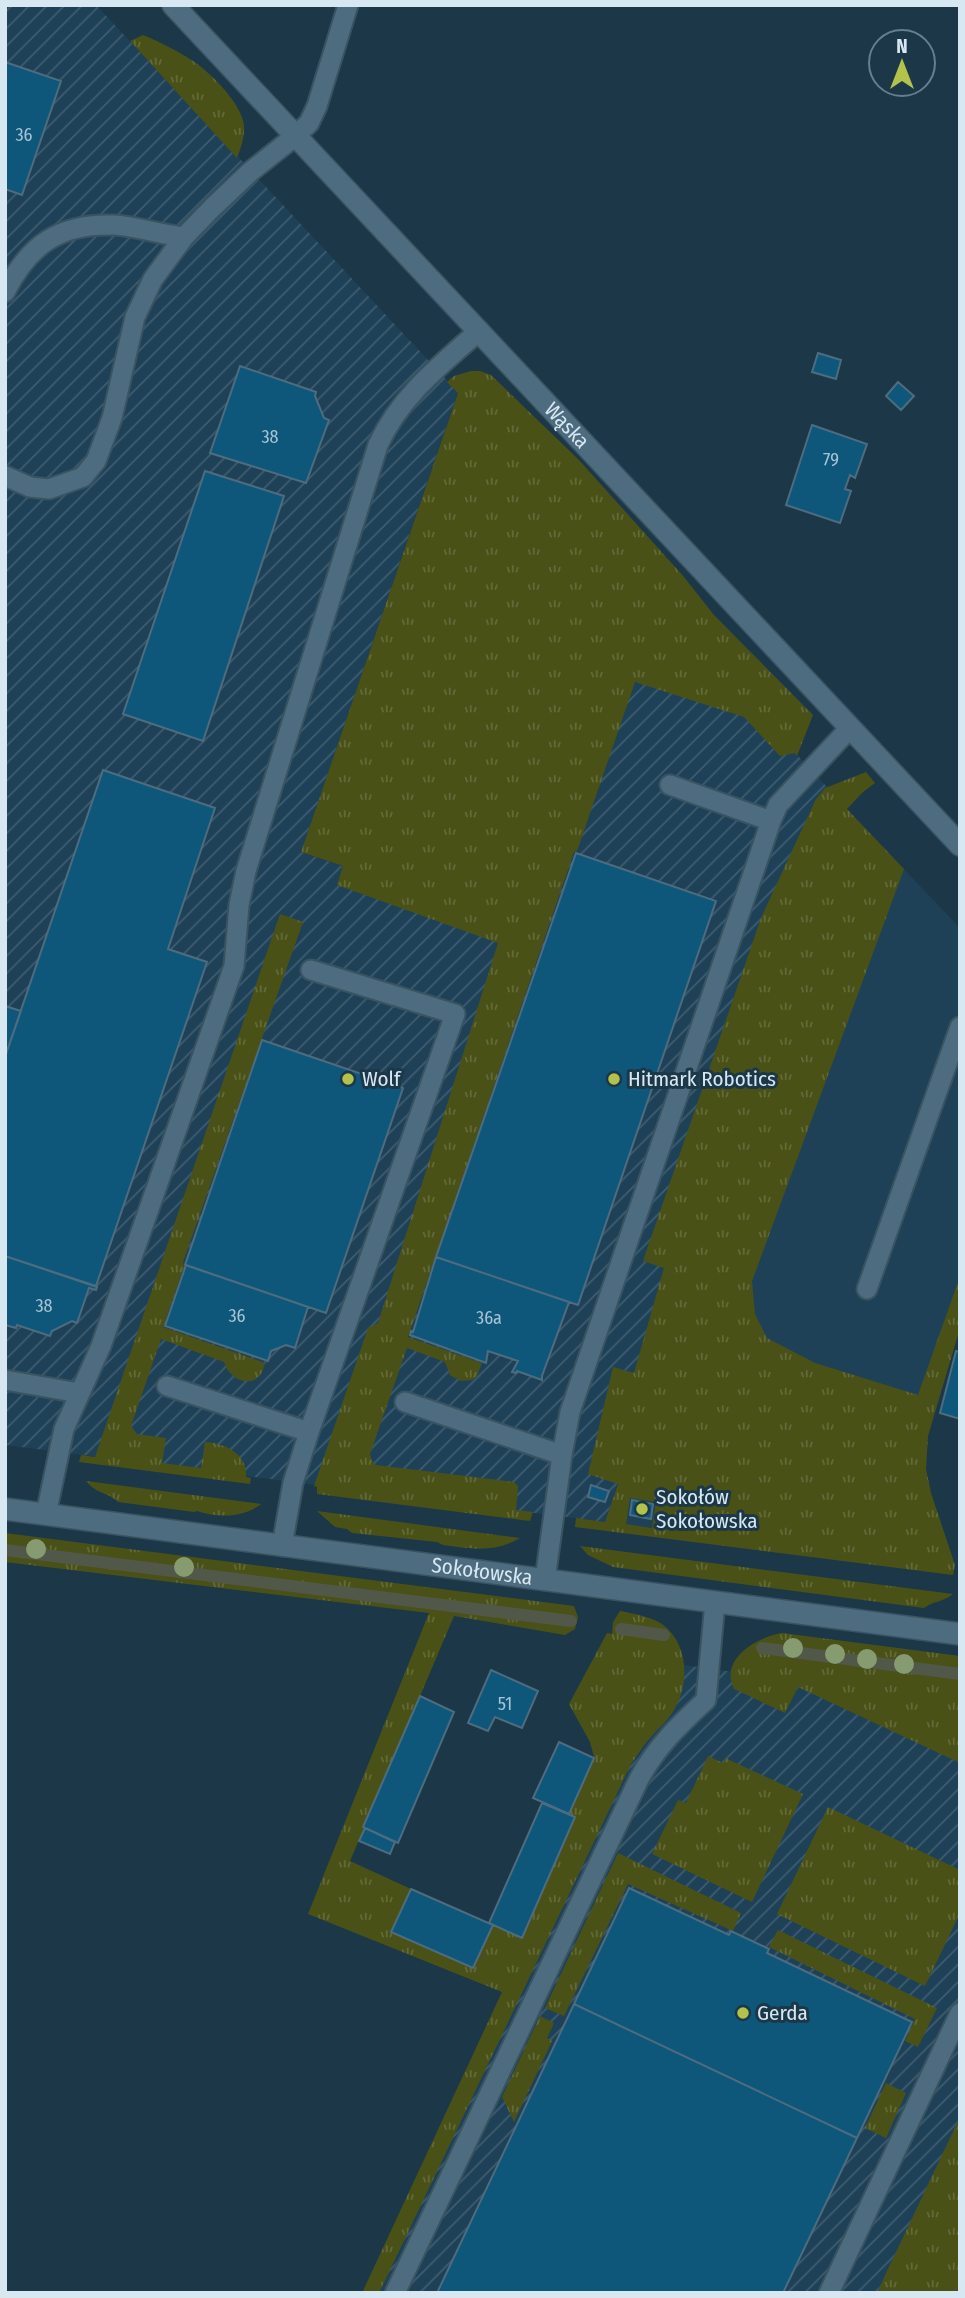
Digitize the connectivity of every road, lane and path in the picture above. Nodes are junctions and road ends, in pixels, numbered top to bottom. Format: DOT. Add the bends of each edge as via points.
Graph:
graph roads {
  1 [pos="173,5"];
  2 [pos="348,5"];
  3 [pos="295,137"];
  4 [pos="184,237"];
  5 [pos="5,292"];
  6 [pos="479,331"];
  7 [pos="5,476"];
  8 [pos="850,727"];
  9 [pos="670,785"];
  10 [pos="771,821"];
  11 [pos="960,845"];
  12 [pos="312,970"];
  13 [pos="960,1027"];
  14 [pos="867,1289"];
  15 [pos="5,1380"];
  16 [pos="167,1386"];
  17 [pos="79,1393"];
  18 [pos="405,1402"];
  19 [pos="309,1432"];
  20 [pos="562,1455"];
  21 [pos="5,1509"];
  22 [pos="46,1514"];
  23 [pos="282,1546"];
  24 [pos="545,1580"];
  25 [pos="715,1602"];
  26 [pos="960,1634"];
  27 [pos="960,2013"];
  28 [pos="395,2293"];
  29 [pos="829,2293"];
  1 -- 3 [label="street, Wąska"];
  2 -- 3 [label="lane" via="317,106"];
  3 -- 4 [label="lane" via="250,172"];
  3 -- 6 [label="street, Wąska"];
  4 -- 5 [label="lane" via="115,225 61,233 26,257"];
  4 -- 7 [label="lane" via="153,279 135,317 112,418 96,461 83,477 49,489"];
  6 -- 8 [label="street, Wąska"];
  6 -- 17 [label="lane" via="409,395 378,445 246,871 234,966 101,1346"];
  8 -- 10 [label="lane" via="784,799"];
  8 -- 11 [label="street, Wąska"];
  9 -- 10 [label="lane"];
  10 -- 20 [label="lane" via="570,1412"];
  12 -- 19 [label="lane" via="455,1014"];
  13 -- 14 [label="lane"];
  15 -- 17 [label="lane"];
  16 -- 19 [label="lane"];
  17 -- 22 [label="lane" via="60,1440"];
  18 -- 20 [label="lane"];
  19 -- 23 [label="lane" via="291,1492"];
  20 -- 24 [label="lane"];
  21 -- 22 [label="street, Sokołowska"];
  22 -- 23 [label="street, Sokołowska"];
  23 -- 24 [label="street, Sokołowska"];
  24 -- 25 [label="street, Sokołowska"];
  25 -- 26 [label="street, Sokołowska"];
  25 -- 28 [label="lane" via="706,1700 660,1746 639,1779"];
  27 -- 29 [label="lane"];
}
